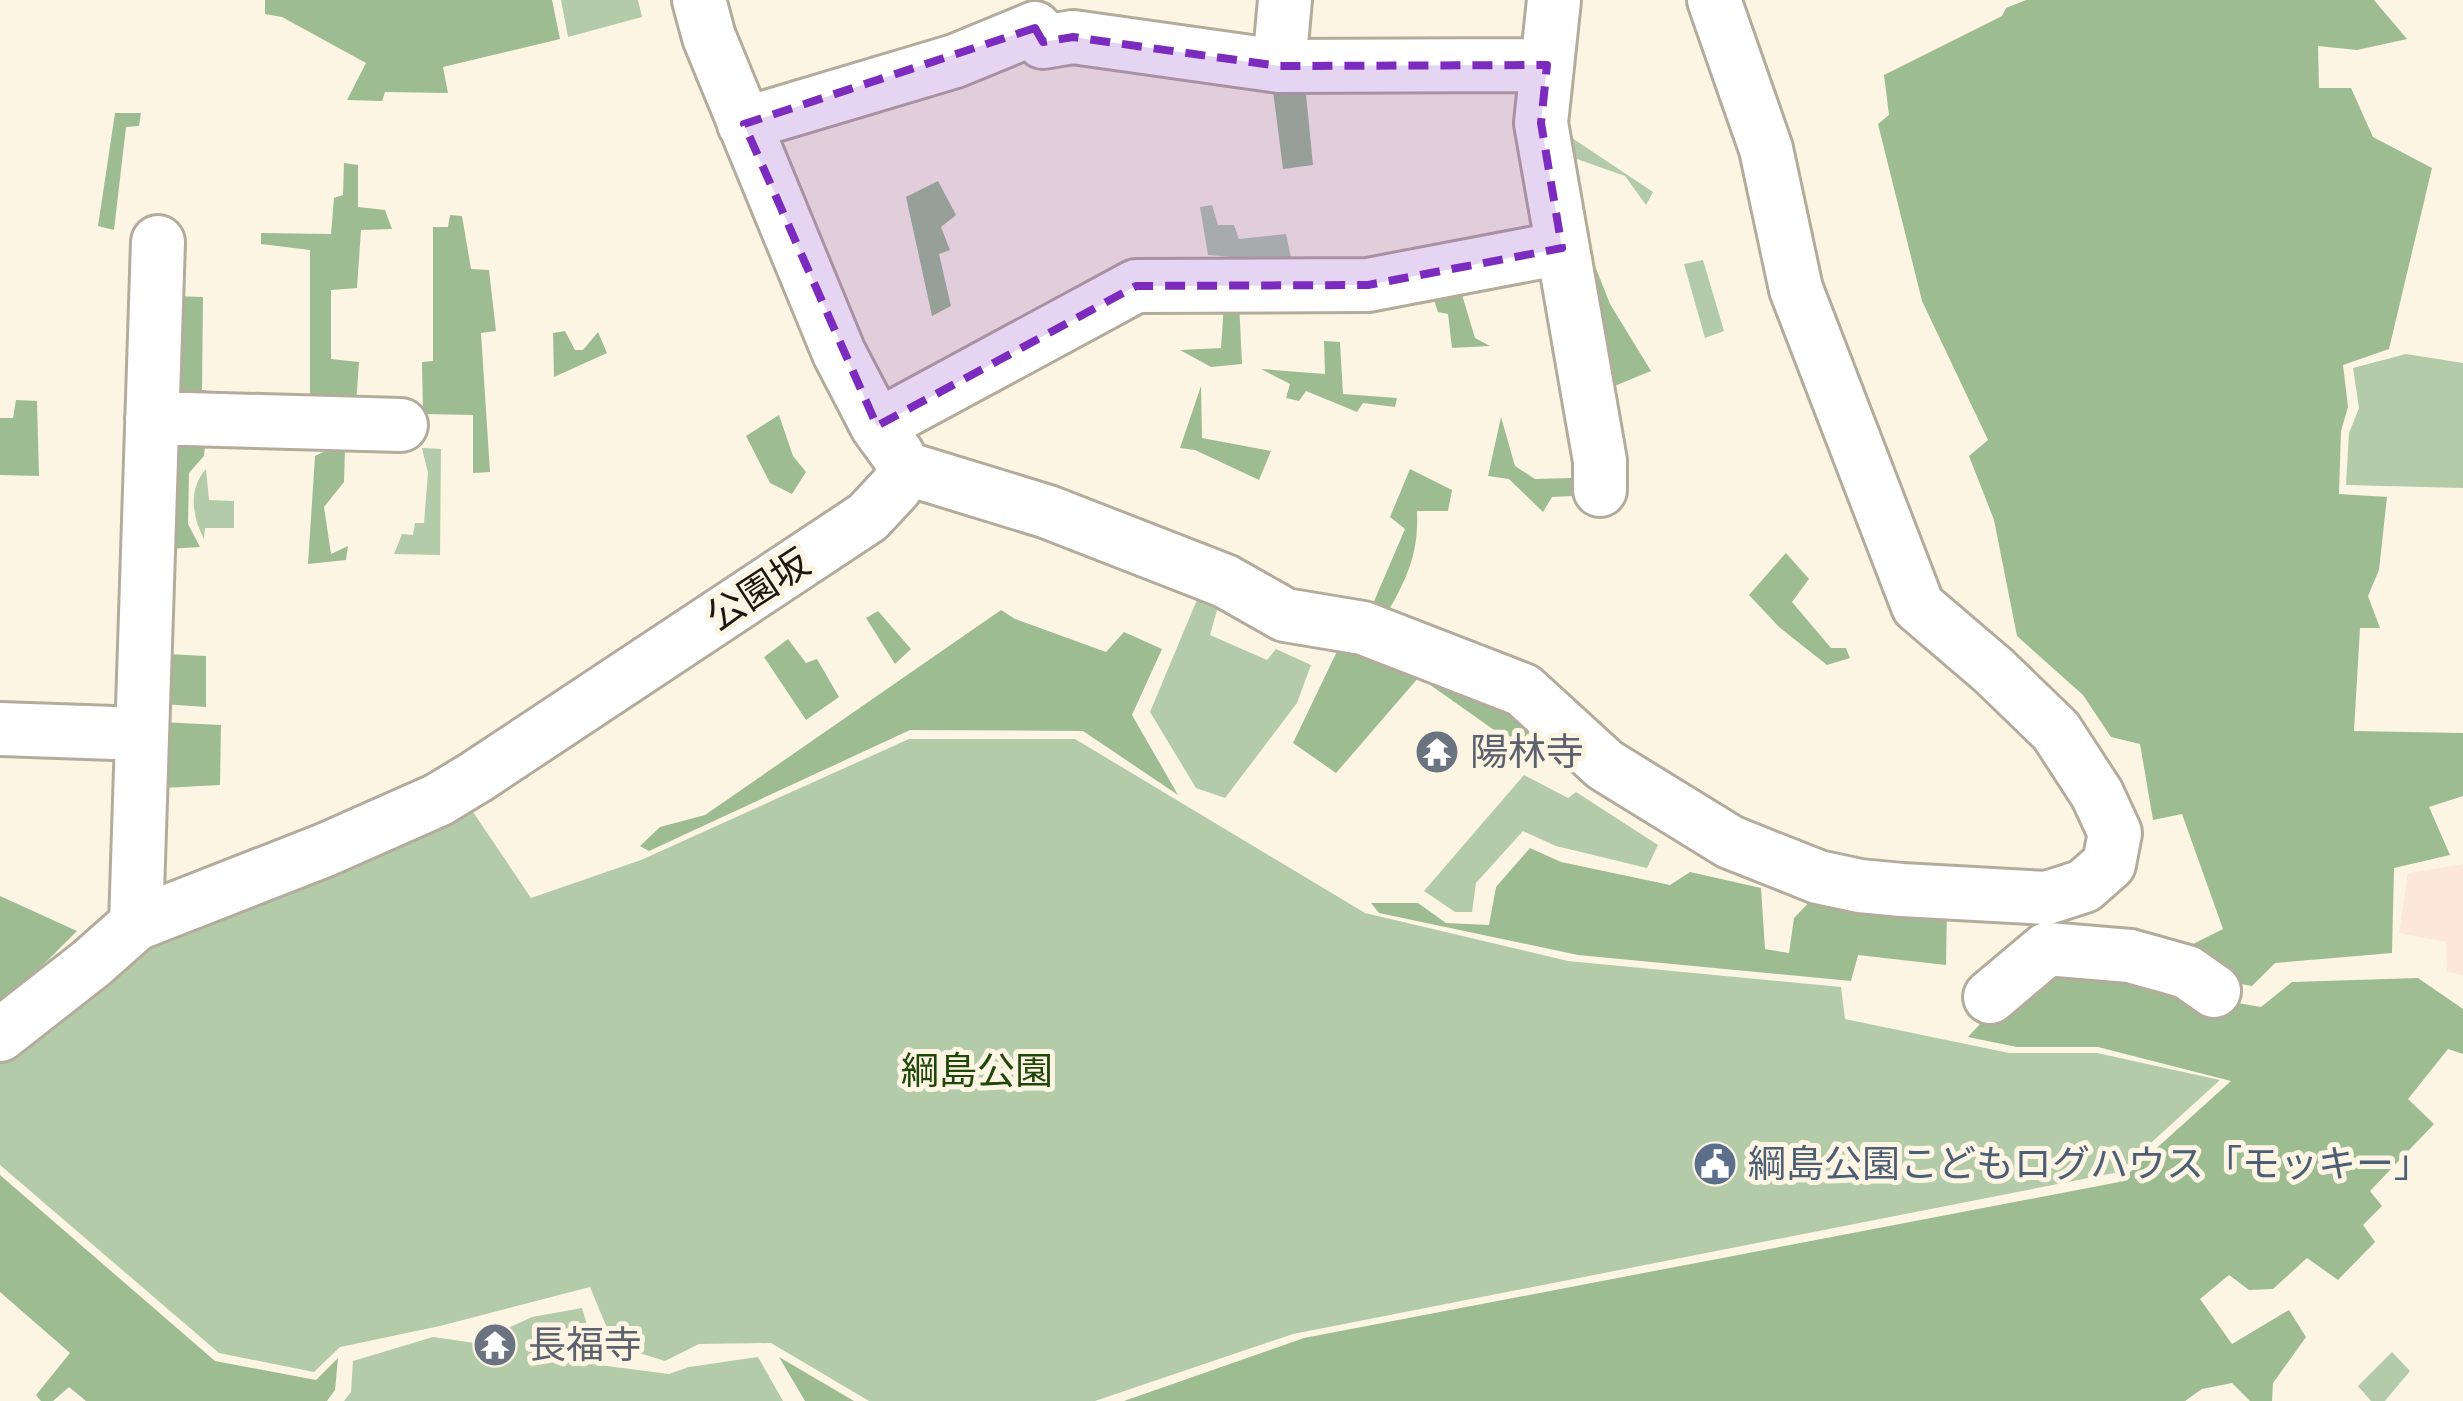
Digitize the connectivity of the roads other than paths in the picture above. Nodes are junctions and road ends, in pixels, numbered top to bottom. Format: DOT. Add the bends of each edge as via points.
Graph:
graph roads {
  1 [pos="699,0"];
  2 [pos="1285,0"];
  3 [pos="1554,0"];
  4 [pos="1714,0"];
  5 [pos="1548,65"];
  6 [pos="1279,66"];
  7 [pos="744,124"];
  8 [pos="158,242"];
  9 [pos="1562,248"];
  10 [pos="152,418"];
  11 [pos="401,425"];
  12 [pos="877,426"];
  13 [pos="908,469"];
  14 [pos="1600,490"];
  15 [pos="0,729"];
  16 [pos="142,734"];
  17 [pos="2047,898"];
  18 [pos="136,924"];
  19 [pos="2047,950"];
  20 [pos="2214,991"];
  21 [pos="1990,996"];
  22 [pos="0,1035"];
  1 -- 7 [label="street"];
  2 -- 6 [label="street"];
  3 -- 5 [label="street"];
  4 -- 17 [label="street" via="1766,148 1796,290 1918,606 2056,732 2115,832 2109,864 2084,886"];
  5 -- 6 [label="street"];
  5 -- 9 [label="street" via="1541,123"];
  6 -- 7 [label="street" via="1073,37 1042,42 1035,28 955,61"];
  7 -- 12 [label="street" via="838,352"];
  8 -- 10 [label="street"];
  9 -- 12 [label="street" via="1368,285 1136,286"];
  9 -- 14 [label="street"];
  10 -- 11 [label="street"];
  10 -- 16 [label="street"];
  12 -- 13 [label="street"];
  13 -- 17 [label="street" via="1048,512 1225,580 1285,615 1364,628 1524,690 1605,765 1730,842 1818,877 1902,890"];
  13 -- 18 [label="street, 公園坂" via="868,517 438,800"];
  15 -- 16 [label="street"];
  16 -- 18 [label="street"];
  17 -- 19 [label="street"];
  18 -- 22 [label="street"];
  19 -- 20 [label="street" via="2130,956 2186,972"];
  19 -- 21 [label="street"];
}
